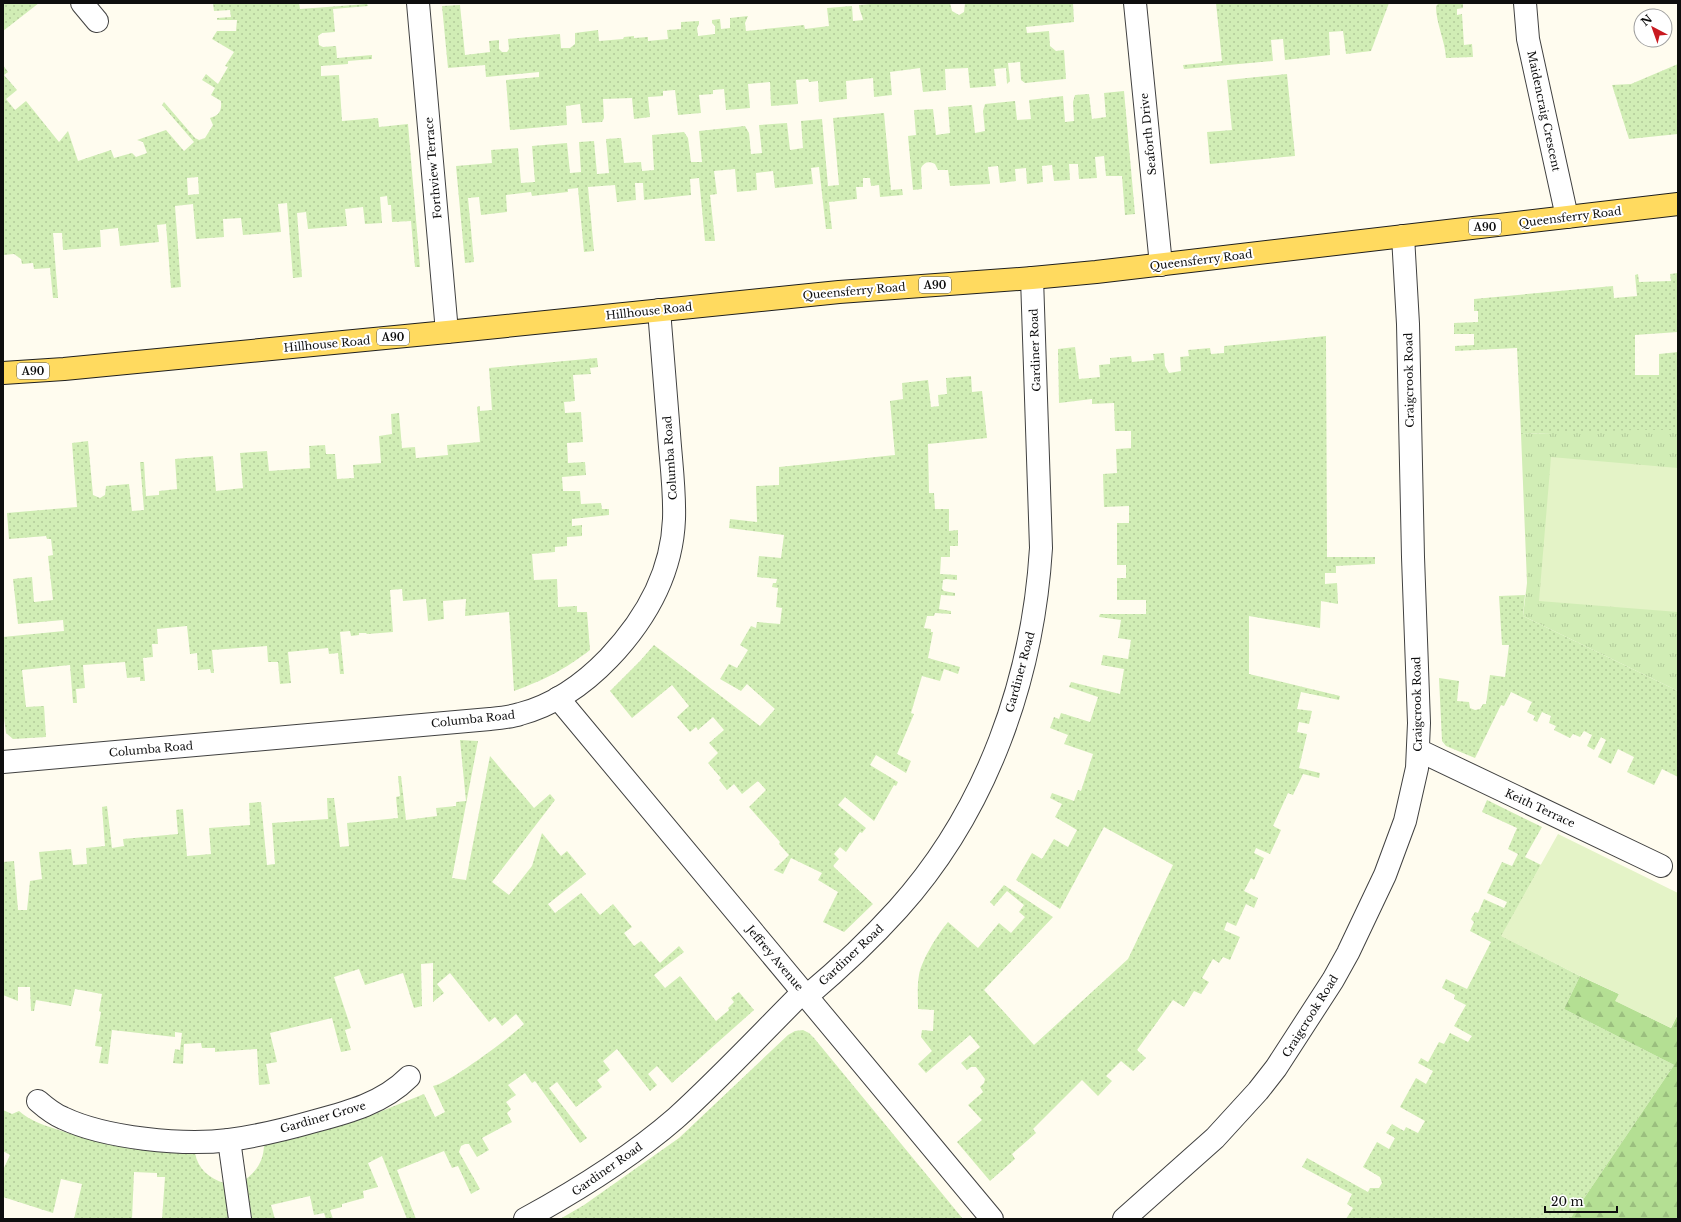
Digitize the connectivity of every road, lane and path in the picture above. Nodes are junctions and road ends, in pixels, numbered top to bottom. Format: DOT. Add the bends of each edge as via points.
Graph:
graph roads {
  1 [pos="82,3"];
  2 [pos="418,3"];
  3 [pos="1135,3"];
  4 [pos="1525,3"];
  5 [pos="97,21"];
  6 [pos="1678,204"];
  7 [pos="1568,217"];
  8 [pos="1402,236"];
  9 [pos="1161,265"];
  10 [pos="1032,278"];
  11 [pos="722,304"];
  12 [pos="659,310"];
  13 [pos="447,332"];
  14 [pos="3,373"];
  15 [pos="558,698"];
  16 [pos="1418,750"];
  17 [pos="3,762"];
  18 [pos="1661,866"];
  19 [pos="805,994"];
  20 [pos="409,1077"];
  21 [pos="38,1101"];
  22 [pos="229,1140"];
  23 [pos="240,1219"];
  24 [pos="525,1219"];
  25 [pos="992,1219"];
  26 [pos="1124,1219"];
  1 -- 5 [label="street"];
  2 -- 13 [label="street, Forthview Terrace"];
  3 -- 9 [label="street, Seaforth Drive"];
  4 -- 7 [label="street, Maidencraig Crescent" via="1528,39"];
  6 -- 7 [label="main road, Queensferry Road / A90"];
  7 -- 8 [label="main road, Queensferry Road / A90"];
  8 -- 9 [label="main road, Queensferry Road / A90"];
  8 -- 16 [label="street, Craigcrook Road" via="1408,324"];
  9 -- 10 [label="main road, Queensferry Road / A90"];
  10 -- 11 [label="main road, Queensferry Road / A90" via="839,292"];
  10 -- 19 [label="street, Gardiner Road" via="1041,548 1033,620 1017,691 992,761 964,818 940,855 888,921"];
  11 -- 12 [label="main road, Hillhouse Road / A90"];
  12 -- 13 [label="main road, Hillhouse Road / A90"];
  12 -- 15 [label="street, Columba Road" via="674,519 665,570 641,620 624,642 603,664"];
  13 -- 14 [label="main road, Hillhouse Road / A90"];
  15 -- 17 [label="street, Columba Road" via="519,715 490,719"];
  15 -- 19 [label="street, Jeffrey Avenue"];
  16 -- 18 [label="street, Keith Terrace"];
  16 -- 26 [label="street, Craigcrook Road" via="1414,787 1396,848 1368,914 1334,980 1258,1091 1215,1138"];
  19 -- 24 [label="street, Gardiner Road" via="675,1118 622,1160 569,1195"];
  19 -- 25 [label="street, Jeffrey Avenue"];
  20 -- 22 [label="street, Gardiner Grove" via="383,1098 357,1109"];
  21 -- 22 [label="street, Gardiner Grove" via="64,1119 107,1132 170,1141"];
  22 -- 23 [label="street"];
}
